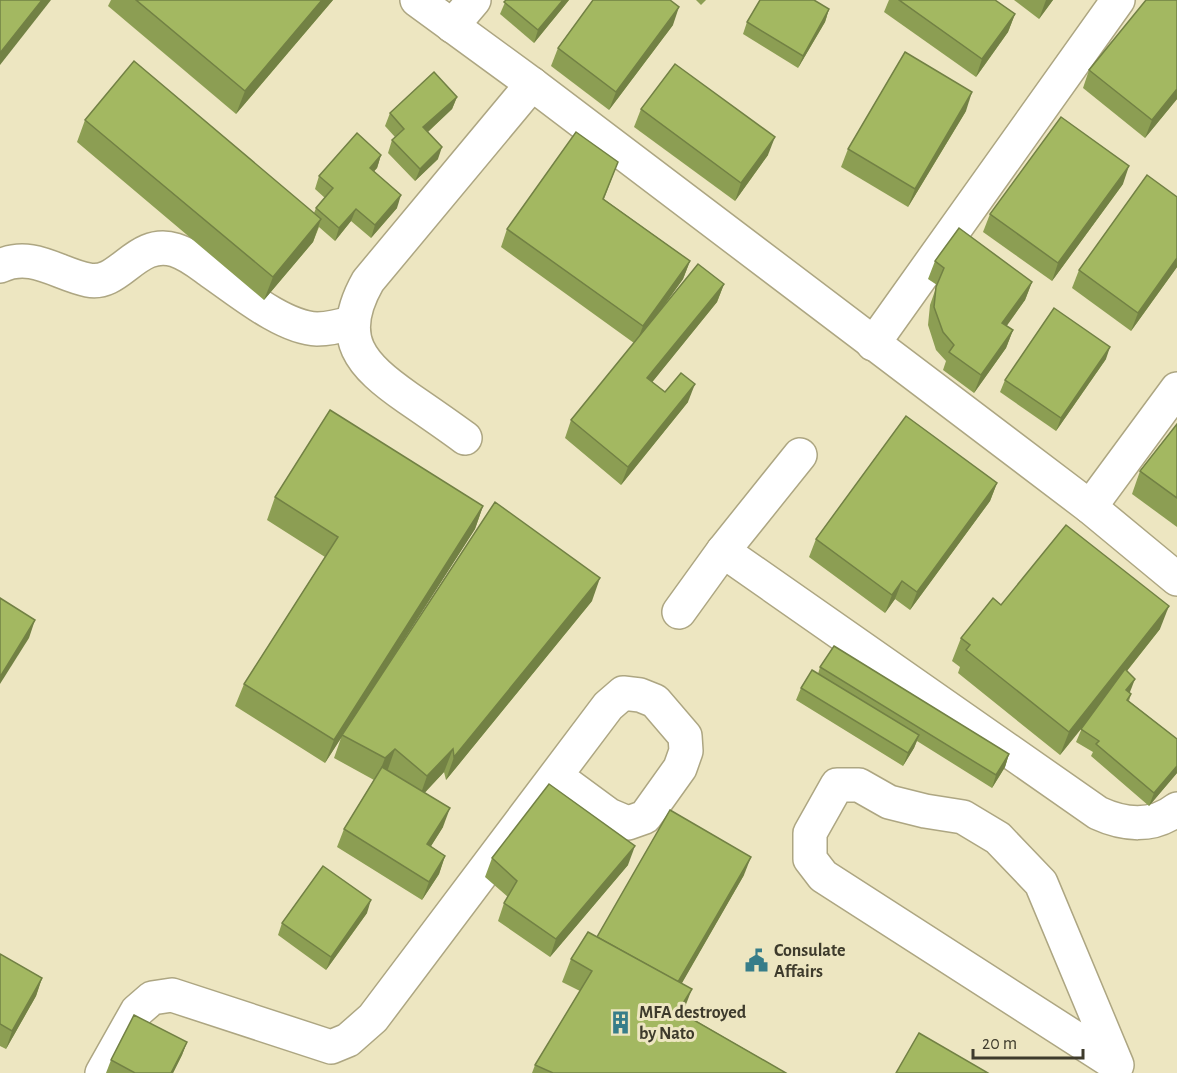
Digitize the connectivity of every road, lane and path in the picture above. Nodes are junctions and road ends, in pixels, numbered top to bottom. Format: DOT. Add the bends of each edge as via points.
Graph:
graph roads {
  1 [pos="417,0"];
  2 [pos="474,0"];
  3 [pos="1118,0"];
  4 [pos="452,26"];
  5 [pos="532,84"];
  6 [pos="0,266"];
  7 [pos="353,322"];
  8 [pos="873,344"];
  9 [pos="1177,389"];
  10 [pos="465,438"];
  11 [pos="800,455"];
  12 [pos="1090,507"];
  13 [pos="723,551"];
  14 [pos="1177,579"];
  15 [pos="679,612"];
  16 [pos="556,776"];
  17 [pos="1177,809"];
  18 [pos="1116,1069"];
  19 [pos="102,1073"];
  1 -- 4 [label="street"];
  2 -- 4 [label="street"];
  3 -- 8 [label="street"];
  4 -- 5 [label="street"];
  5 -- 7 [label="street" via="368,281 357,301"];
  5 -- 8 [label="street"];
  6 -- 7 [label="street" via="33,262 97,281 146,251 167,248 186,255 296,325 315,329"];
  7 -- 10 [label="street" via="356,344 366,364 382,380"];
  8 -- 12 [label="street"];
  9 -- 12 [label="street"];
  11 -- 13 [label="street"];
  12 -- 14 [label="street"];
  13 -- 15 [label="street"];
  13 -- 17 [label="street" via="1098,813 1113,820 1144,823"];
  16 -- 19 [label="street" via="373,1018 348,1040 331,1047 172,995 152,998 137,1011"];
  18 -- 18 [label="street" via="1041,883 998,838 963,817 889,802 859,785 837,785 810,833 810,859 823,876"];
}
